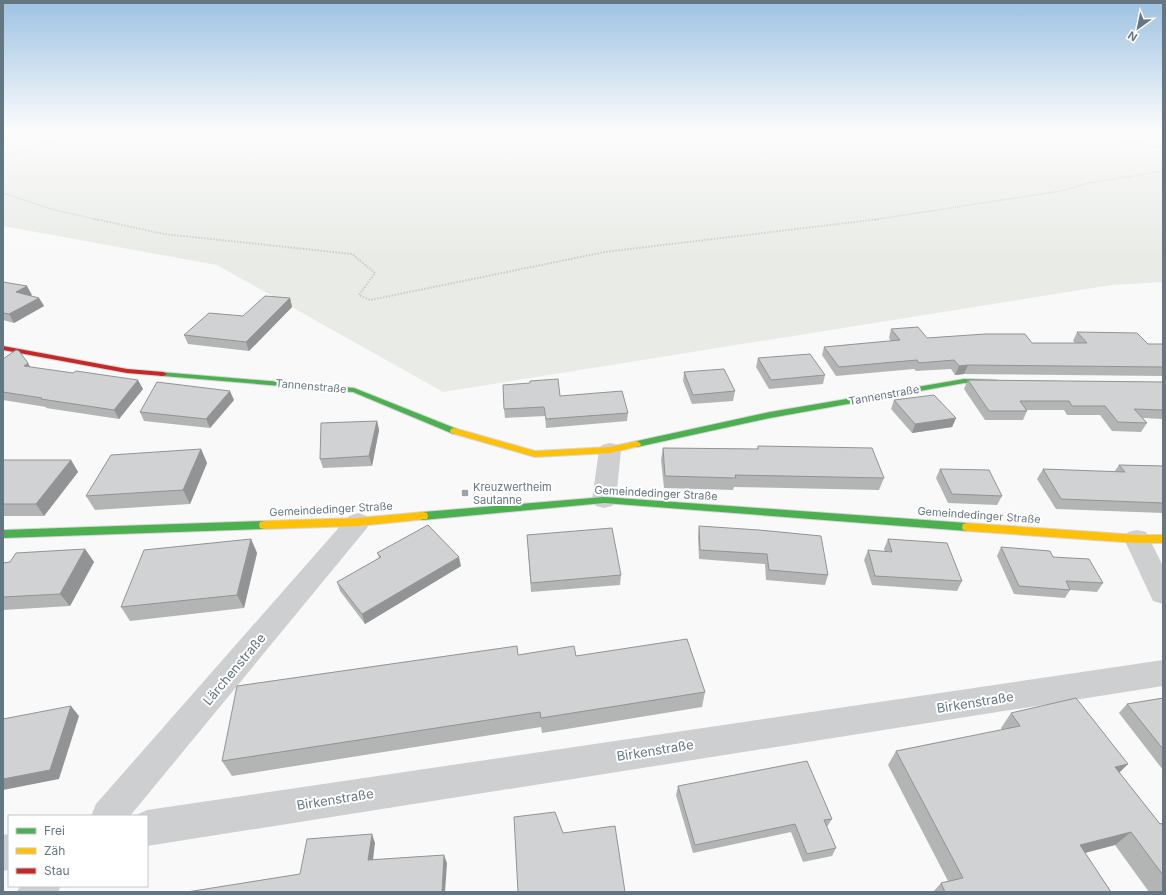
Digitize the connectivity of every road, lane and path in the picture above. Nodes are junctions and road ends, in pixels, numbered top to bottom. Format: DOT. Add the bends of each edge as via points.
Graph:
graph roads {
  1 [pos="1152,173"];
  2 [pos="3,193"];
  3 [pos="3,348"];
  4 [pos="1004,382"];
  5 [pos="610,450"];
  6 [pos="604,500"];
  7 [pos="358,522"];
  8 [pos="3,534"];
  9 [pos="1137,539"];
  10 [pos="1163,539"];
  11 [pos="1163,593"];
  12 [pos="1163,673"];
  13 [pos="109,815"];
  14 [pos="148,828"];
  1 -- 2 [label="path" via="1089,183 1061,191 910,215 606,252 370,300 359,295 376,273 352,254 164,234 51,209"];
  3 -- 5 [label="street, Tannenstraße" via="127,371 354,390 460,433 535,454"];
  4 -- 5 [label="street, Tannenstraße" via="964,381 770,415"];
  5 -- 6 [label="street"];
  6 -- 7 [label="street, Gemeindedinger Straße"];
  6 -- 9 [label="street, Gemeindedinger Straße"];
  7 -- 8 [label="street, Gemeindedinger Straße"];
  7 -- 13 [label="street, Lärchenstraße"];
  9 -- 10 [label="street, Gemeindedinger Straße"];
  9 -- 11 [label="street"];
  12 -- 14 [label="street, Birkenstraße"];
}
